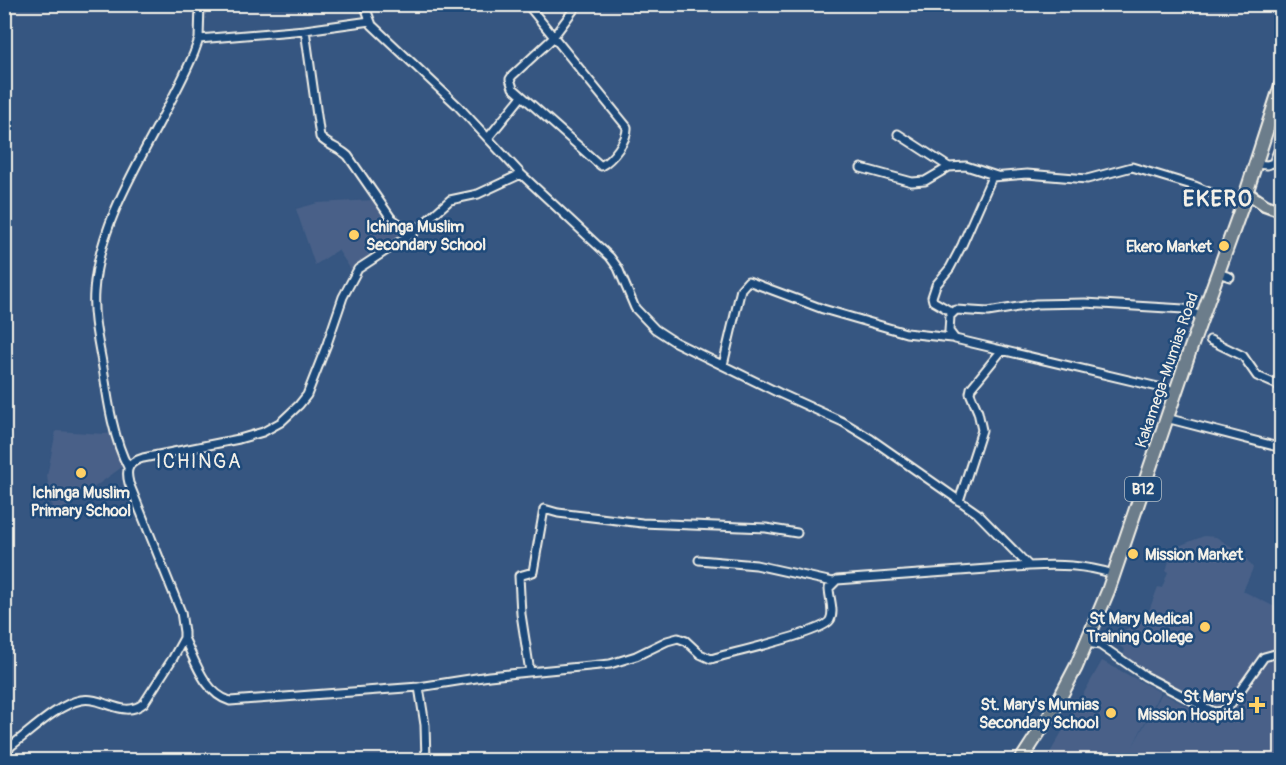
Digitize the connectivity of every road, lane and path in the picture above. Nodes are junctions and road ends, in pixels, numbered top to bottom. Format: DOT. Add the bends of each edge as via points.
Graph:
graph roads {
  1 [pos="200,4"];
  2 [pos="364,4"];
  3 [pos="527,4"];
  4 [pos="578,4"];
  5 [pos="1272,4"];
  6 [pos="1281,11"];
  7 [pos="370,21"];
  8 [pos="304,30"];
  9 [pos="553,37"];
  10 [pos="199,39"];
  11 [pos="1281,82"];
  12 [pos="522,96"];
  13 [pos="898,134"];
  14 [pos="488,138"];
  15 [pos="1281,141"];
  16 [pos="1255,164"];
  17 [pos="949,167"];
  18 [pos="861,168"];
  19 [pos="521,174"];
  20 [pos="1000,177"];
  21 [pos="1246,192"];
  22 [pos="1265,205"];
  23 [pos="1242,207"];
  24 [pos="1281,211"];
  25 [pos="413,233"];
  26 [pos="952,312"];
  27 [pos="1202,317"];
  28 [pos="952,338"];
  29 [pos="1210,340"];
  30 [pos="1002,350"];
  31 [pos="723,365"];
  32 [pos="1281,387"];
  33 [pos="1175,391"];
  34 [pos="1166,418"];
  35 [pos="1281,448"];
  36 [pos="128,466"];
  37 [pos="959,501"];
  38 [pos="797,533"];
  39 [pos="699,560"];
  40 [pos="1029,566"];
  41 [pos="1114,574"];
  42 [pos="833,582"];
  43 [pos="184,638"];
  44 [pos="1087,643"];
  45 [pos="1281,652"];
  46 [pos="530,672"];
  47 [pos="419,687"];
  48 [pos="8,760"];
  49 [pos="426,760"];
  50 [pos="1021,760"];
  1 -- 10 [label="street"];
  2 -- 7 [label="street"];
  3 -- 9 [label="street"];
  4 -- 9 [label="street"];
  5 -- 6 [label="street"];
  7 -- 8 [label="street"];
  7 -- 14 [label="street"];
  8 -- 10 [label="street"];
  8 -- 25 [label="street" via="320,136 348,156 391,218"];
  9 -- 12 [label="street" via="510,79"];
  9 -- 12 [label="street" via="627,127 627,134 601,166"];
  10 -- 36 [label="street" via="113,215 96,273 94,305 107,395"];
  11 -- 16 [label="highway, Kakamega-Mumias Road / B12"];
  12 -- 14 [label="street"];
  13 -- 17 [label="street"];
  14 -- 19 [label="street"];
  15 -- 16 [label="street" via="1273,163"];
  16 -- 21 [label="highway, Kakamega-Mumias Road / B12"];
  17 -- 18 [label="street" via="925,181 912,182"];
  17 -- 20 [label="street" via="966,166"];
  19 -- 25 [label="street" via="478,194 450,200"];
  19 -- 31 [label="street" via="610,257 618,267 629,298 650,325"];
  20 -- 23 [label="street" via="1027,174 1087,179 1137,167"];
  20 -- 26 [label="street" via="990,179 958,253 936,285 933,300"];
  21 -- 22 [label="main road"];
  21 -- 23 [label="highway, Kakamega-Mumias Road / B12"];
  22 -- 23 [label="main road"];
  22 -- 24 [label="main road"];
  23 -- 27 [label="highway, Kakamega-Mumias Road / B12" via="1224,275"];
  25 -- 36 [label="street" via="358,268 343,297 307,395 281,422 263,432 144,458"];
  26 -- 27 [label="street" via="1095,303 1184,309"];
  26 -- 28 [label="street"];
  27 -- 33 [label="highway, Kakamega-Mumias Road / B12"];
  28 -- 30 [label="street"];
  28 -- 31 [label="street" via="906,333 823,309 748,281 741,289"];
  29 -- 32 [label="street" via="1243,356 1257,376"];
  30 -- 33 [label="street"];
  30 -- 37 [label="street" via="971,388 982,430"];
  31 -- 37 [label="street" via="850,426"];
  33 -- 34 [label="highway, Kakamega-Mumias Road / B12"];
  34 -- 35 [label="street"];
  34 -- 41 [label="highway, Kakamega-Mumias Road / B12"];
  36 -- 43 [label="street" via="129,483 181,612"];
  37 -- 40 [label="street" via="977,513"];
  38 -- 46 [label="street" via="642,523 544,508 533,572 519,576"];
  39 -- 42 [label="street" via="756,565"];
  40 -- 41 [label="street" via="1089,566"];
  40 -- 42 [label="street"];
  41 -- 44 [label="highway, Kakamega-Mumias Road / B12"];
  42 -- 46 [label="street" via="829,588 830,621 795,638 711,659 678,638 617,663"];
  43 -- 47 [label="street" via="209,686 230,701"];
  43 -- 48 [label="street" via="139,707 126,710 89,699 76,701 11,746"];
  44 -- 45 [label="street" via="1100,645 1145,676 1214,712 1230,705 1264,657"];
  44 -- 50 [label="highway, Kakamega-Mumias Road / B12"];
  46 -- 47 [label="street"];
  47 -- 49 [label="street"];
}
